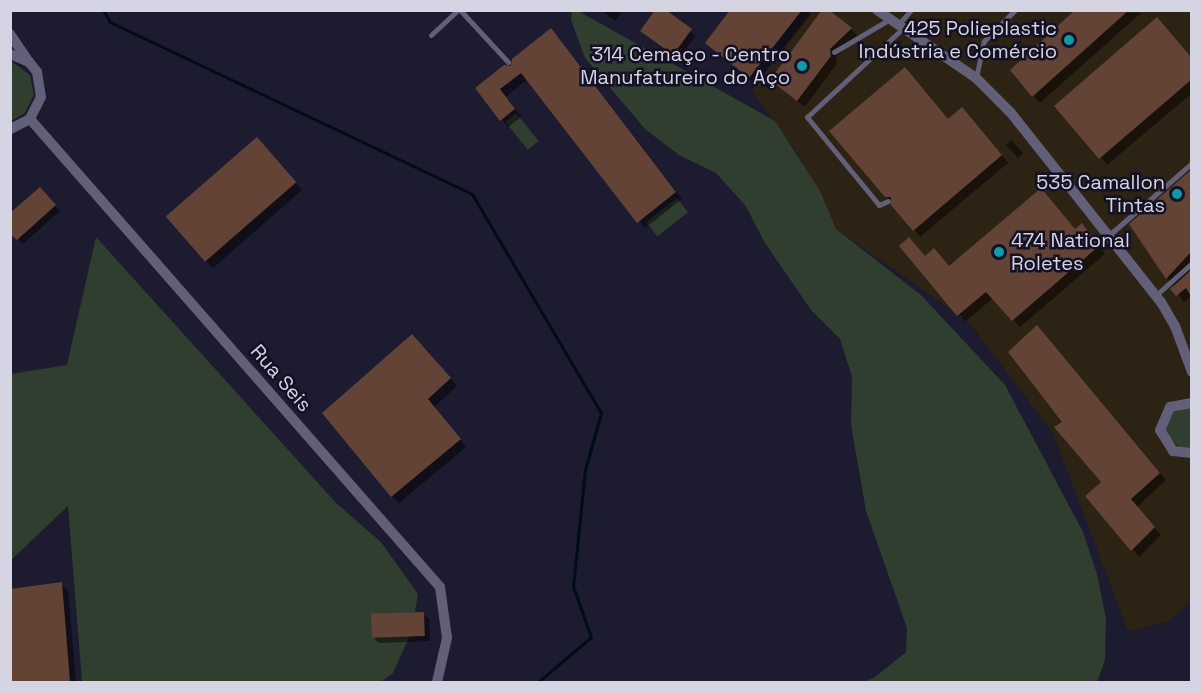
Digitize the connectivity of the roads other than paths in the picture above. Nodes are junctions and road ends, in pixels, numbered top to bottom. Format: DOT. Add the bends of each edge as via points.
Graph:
graph roads {
  1 [pos="459,10"];
  2 [pos="877,10"];
  3 [pos="911,10"];
  4 [pos="1015,10"];
  5 [pos="897,24"];
  6 [pos="10,34"];
  7 [pos="431,35"];
  8 [pos="834,52"];
  9 [pos="10,54"];
  10 [pos="29,62"];
  11 [pos="508,62"];
  12 [pos="976,78"];
  13 [pos="30,118"];
  14 [pos="10,129"];
  15 [pos="1191,163"];
  16 [pos="888,201"];
  17 [pos="1108,236"];
  18 [pos="1191,263"];
  19 [pos="1156,295"];
  20 [pos="1188,350"];
  21 [pos="1191,372"];
  22 [pos="1191,403"];
  23 [pos="1191,453"];
  24 [pos="437,682"];
  1 -- 7 [label="lane"];
  1 -- 11 [label="lane"];
  2 -- 5 [label="street"];
  3 -- 5 [label="lane"];
  4 -- 12 [label="lane" via="984,41"];
  5 -- 8 [label="lane"];
  5 -- 12 [label="street"];
  5 -- 16 [label="lane" via="807,117 879,206"];
  6 -- 10 [label="street"];
  9 -- 10 [label="street"];
  10 -- 13 [label="street" via="41,84 38,108"];
  12 -- 17 [label="street" via="1011,113"];
  13 -- 14 [label="street"];
  13 -- 24 [label="street, Rua Seis" via="441,587 447,638"];
  15 -- 17 [label="lane"];
  17 -- 19 [label="street"];
  18 -- 19 [label="lane"];
  19 -- 20 [label="street"];
  20 -- 21 [label="street"];
  22 -- 23 [label="street" via="1170,407 1160,430 1173,451"];
}
